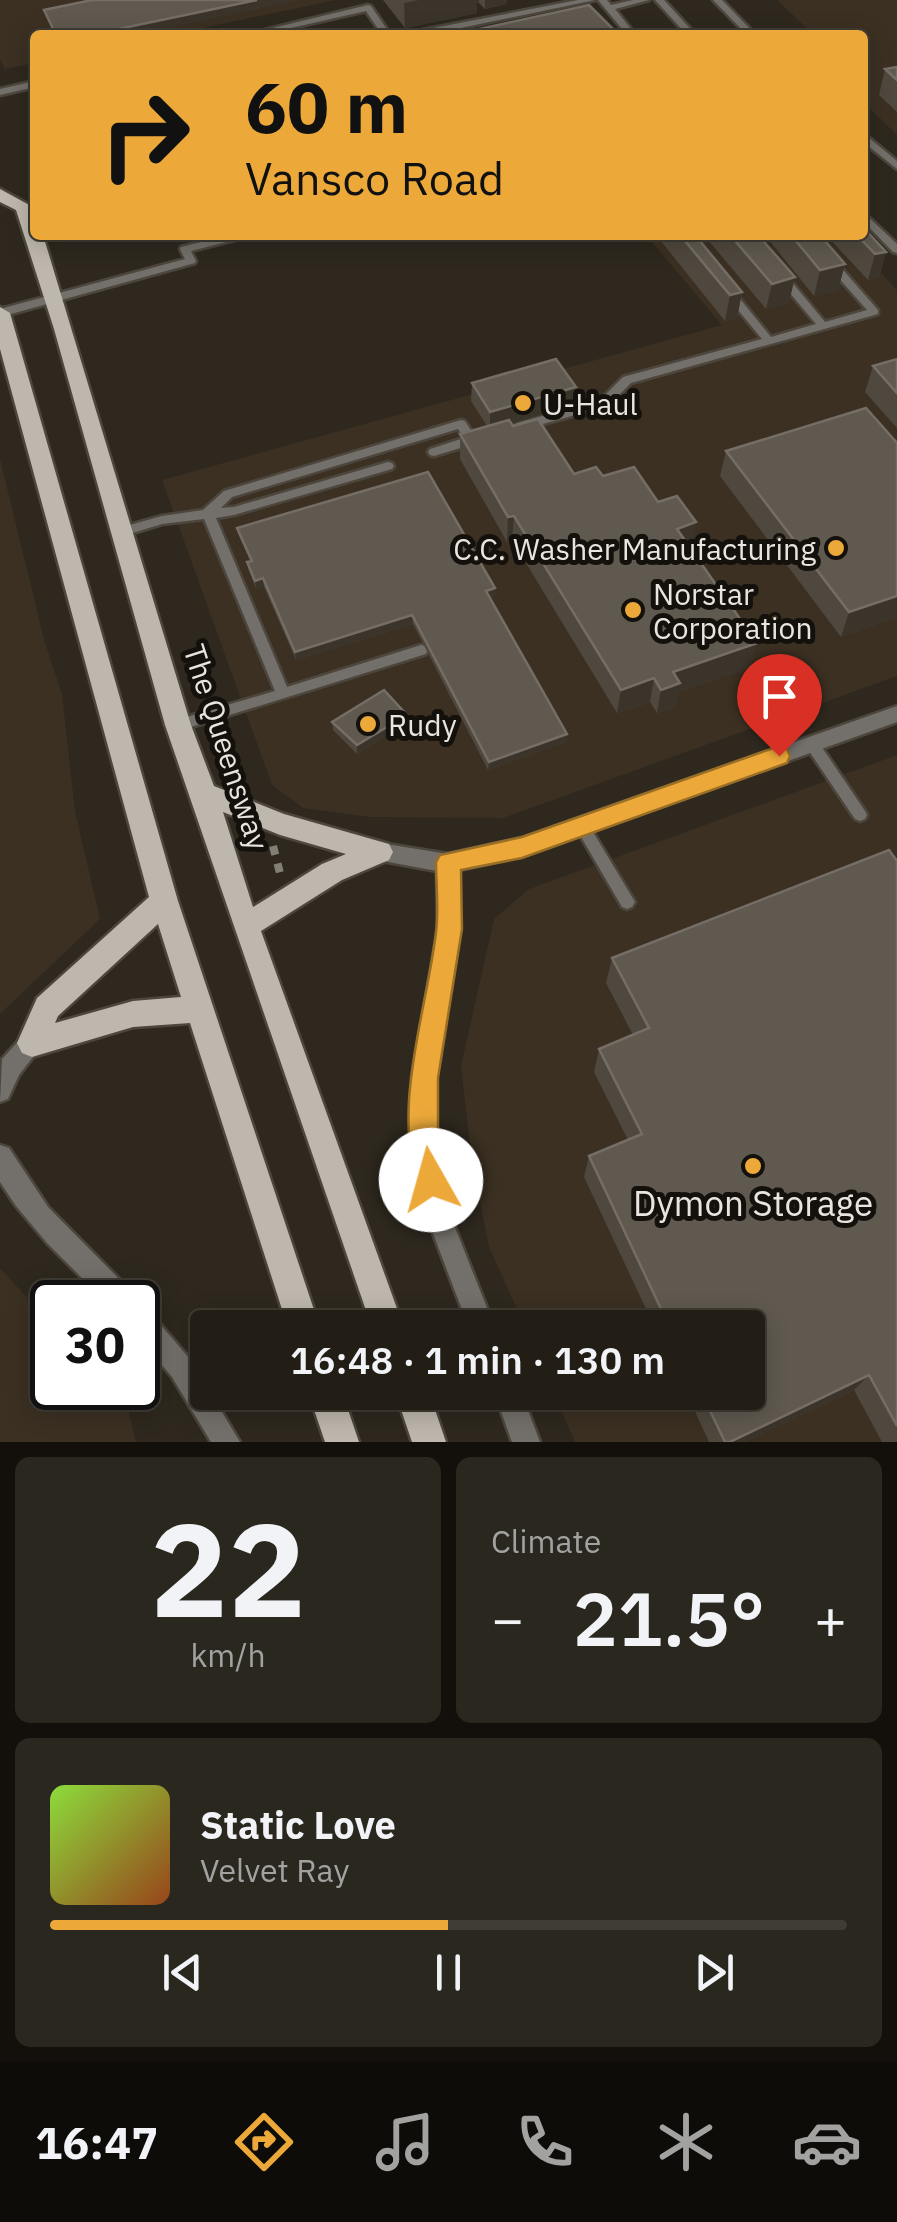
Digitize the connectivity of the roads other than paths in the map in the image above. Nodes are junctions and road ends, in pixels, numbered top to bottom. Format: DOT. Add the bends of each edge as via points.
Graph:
graph roads {
  1 [pos="591,0"];
  2 [pos="645,0"];
  3 [pos="659,0"];
  4 [pos="717,0"];
  5 [pos="605,4"];
  6 [pos="270,30"];
  7 [pos="383,30"];
  8 [pos="438,30"];
  9 [pos="628,30"];
  10 [pos="687,30"];
  11 [pos="747,30"];
  12 [pos="30,85"];
  13 [pos="0,92"];
  14 [pos="868,140"];
  15 [pos="897,166"];
  16 [pos="0,194"];
  17 [pos="868,220"];
  18 [pos="30,226"];
  19 [pos="35,240"];
  20 [pos="222,240"];
  21 [pos="817,248"];
  22 [pos="897,250"];
  23 [pos="771,265"];
  24 [pos="720,281"];
  25 [pos="54,298"];
  26 [pos="0,313"];
  27 [pos="823,326"];
  28 [pos="769,341"];
  29 [pos="509,430"];
  30 [pos="490,435"];
  31 [pos="471,440"];
  32 [pos="434,452"];
  33 [pos="388,466"];
  34 [pos="208,513"];
  35 [pos="122,531"];
  36 [pos="421,650"];
  37 [pos="284,694"];
  38 [pos="897,714"];
  39 [pos="178,725"];
  40 [pos="812,744"];
  41 [pos="204,793"];
  42 [pos="860,814"];
  43 [pos="582,826"];
  44 [pos="380,852"];
  45 [pos="448,862"];
  46 [pos="164,901"];
  47 [pos="627,902"];
  48 [pos="245,926"];
  49 [pos="197,1008"];
  50 [pos="32,1043"];
  51 [pos="0,1090"];
  52 [pos="0,1156"];
  53 [pos="102,1280"];
  54 [pos="298,1310"];
  55 [pos="382,1310"];
  56 [pos="475,1310"];
  57 [pos="160,1343"];
  58 [pos="331,1410"];
  59 [pos="418,1410"];
  60 [pos="514,1410"];
  61 [pos="226,1442"];
  62 [pos="342,1442"];
  63 [pos="430,1442"];
  64 [pos="526,1442"];
  1 -- 8 [label="lane"];
  2 -- 5 [label="lane"];
  3 -- 10 [label="lane"];
  4 -- 11 [label="lane"];
  5 -- 9 [label="lane"];
  6 -- 7 [label="lane" via="368,8"];
  12 -- 13 [label="lane"];
  14 -- 15 [label="lane"];
  16 -- 18 [label="main road, The Queensway" via="24,208"];
  17 -- 22 [label="lane"];
  19 -- 25 [label="main road, The Queensway"];
  20 -- 25 [label="lane" via="185,249 191,261"];
  21 -- 27 [label="lane" via="874,312"];
  23 -- 27 [label="lane"];
  24 -- 28 [label="lane"];
  25 -- 26 [label="lane"];
  25 -- 35 [label="main road, The Queensway"];
  26 -- 46 [label="main road"];
  27 -- 28 [label="lane"];
  28 -- 29 [label="lane" via="627,380 604,403"];
  30 -- 31 [label="lane"];
  31 -- 32 [label="lane"];
  31 -- 34 [label="lane" via="461,424 228,494"];
  33 -- 34 [label="lane"];
  34 -- 35 [label="lane"];
  34 -- 37 [label="lane"];
  35 -- 39 [label="main road, The Queensway"];
  36 -- 37 [label="lane"];
  37 -- 39 [label="lane"];
  38 -- 40 [label="street"];
  39 -- 41 [label="main road, The Queensway"];
  40 -- 42 [label="lane"];
  40 -- 43 [label="street"];
  41 -- 44 [label="main road" via="280,824"];
  41 -- 48 [label="main road, The Queensway"];
  43 -- 45 [label="street"];
  43 -- 47 [label="lane"];
  44 -- 45 [label="street"];
  44 -- 48 [label="main road" via="332,872"];
  45 -- 56 [label="street" via="449,929 424,1078 424,1146 438,1215"];
  46 -- 49 [label="main road"];
  46 -- 50 [label="main road" via="48,1007"];
  48 -- 55 [label="main road, The Queensway"];
  49 -- 50 [label="main road" via="133,1014"];
  49 -- 54 [label="main road"];
  50 -- 51 [label="street"];
  52 -- 53 [label="street" via="35,1211"];
  57 -- 61 [label="street"];
  58 -- 62 [label="main road"];
  59 -- 63 [label="main road"];
  60 -- 64 [label="street"];
}
